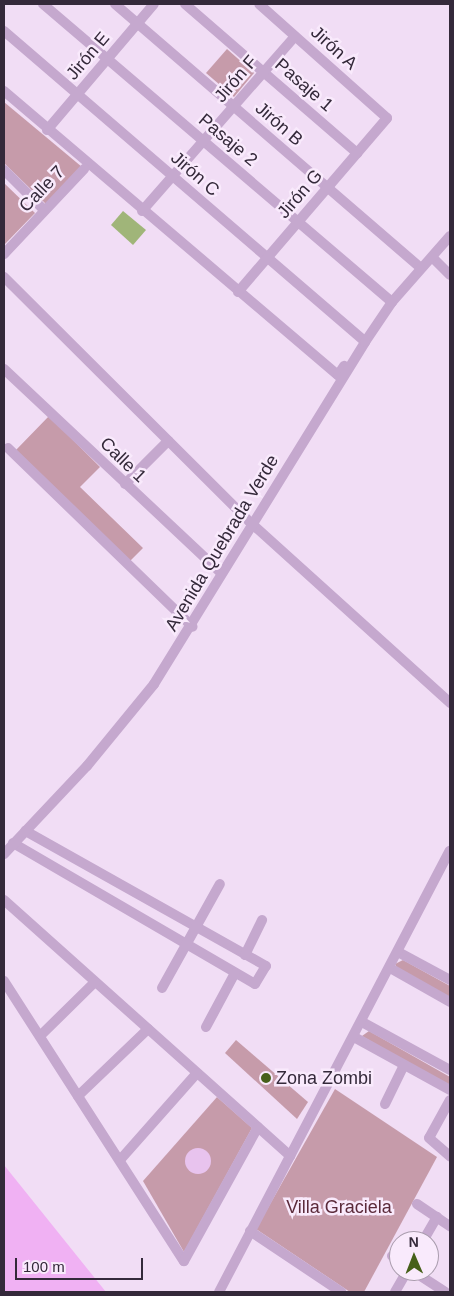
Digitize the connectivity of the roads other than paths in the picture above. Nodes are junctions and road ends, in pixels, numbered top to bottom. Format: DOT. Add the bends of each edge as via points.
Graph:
graph roads {
  1 [pos="43,4"];
  2 [pos="115,4"];
  3 [pos="154,4"];
  4 [pos="185,4"];
  5 [pos="259,4"];
  6 [pos="138,23"];
  7 [pos="4,30"];
  8 [pos="295,36"];
  9 [pos="108,59"];
  10 [pos="263,72"];
  11 [pos="4,92"];
  12 [pos="78,94"];
  13 [pos="234,106"];
  14 [pos="387,118"];
  15 [pos="47,130"];
  16 [pos="203,140"];
  17 [pos="357,152"];
  18 [pos="84,169"];
  19 [pos="4,170"];
  20 [pos="172,176"];
  21 [pos="327,187"];
  22 [pos="44,210"];
  23 [pos="142,211"];
  24 [pos="298,221"];
  25 [pos="450,236"];
  26 [pos="4,254"];
  27 [pos="267,258"];
  28 [pos="433,258"];
  29 [pos="421,268"];
  30 [pos="450,275"];
  31 [pos="4,277"];
  32 [pos="238,292"];
  33 [pos="392,302"];
  34 [pos="363,341"];
  35 [pos="4,369"];
  36 [pos="168,441"];
  37 [pos="8,448"];
  38 [pos="124,484"];
  39 [pos="250,522"];
  40 [pos="221,574"];
  41 [pos="193,626"];
  42 [pos="450,703"];
  43 [pos="24,831"];
  44 [pos="13,843"];
  45 [pos="450,851"];
  46 [pos="4,854"];
  47 [pos="220,884"];
  48 [pos="4,900"];
  49 [pos="262,920"];
  50 [pos="195,927"];
  51 [pos="185,944"];
  52 [pos="398,952"];
  53 [pos="244,954"];
  54 [pos="390,968"];
  55 [pos="235,973"];
  56 [pos="450,980"];
  57 [pos="4,981"];
  58 [pos="95,982"];
  59 [pos="162,988"];
  60 [pos="450,1002"];
  61 [pos="362,1022"];
  62 [pos="206,1027"];
  63 [pos="148,1029"];
  64 [pos="40,1036"];
  65 [pos="354,1037"];
  66 [pos="404,1065"];
  67 [pos="450,1070"];
  68 [pos="197,1073"];
  69 [pos="450,1090"];
  70 [pos="78,1096"];
  71 [pos="450,1100"];
  72 [pos="385,1104"];
  73 [pos="258,1128"];
  74 [pos="290,1156"];
  75 [pos="450,1156"];
  76 [pos="120,1160"];
  77 [pos="417,1204"];
  78 [pos="436,1217"];
  79 [pos="450,1226"];
  80 [pos="250,1231"];
  81 [pos="428,1231"];
  82 [pos="401,1281"];
  83 [pos="428,1281"];
  84 [pos="219,1292"];
  85 [pos="341,1292"];
  86 [pos="395,1292"];
  87 [pos="444,1292"];
  1 -- 9 [label="street, Pasaje 2"];
  2 -- 6 [label="street, Jirón B"];
  3 -- 6 [label="street, Jirón E"];
  4 -- 10 [label="street, Pasaje 1"];
  5 -- 8 [label="street, Jirón A"];
  6 -- 9 [label="street, Jirón E"];
  6 -- 13 [label="street, Jirón B"];
  7 -- 12 [label="street, Jirón C"];
  8 -- 10 [label="street, Jirón F"];
  8 -- 14 [label="street, Jirón A"];
  9 -- 12 [label="street, Jirón E"];
  9 -- 16 [label="street, Pasaje 2"];
  10 -- 13 [label="street, Jirón F"];
  10 -- 17 [label="street, Pasaje 1"];
  11 -- 15 [label="street"];
  12 -- 15 [label="street, Jirón E"];
  12 -- 20 [label="street, Jirón C"];
  13 -- 16 [label="street, Jirón F"];
  13 -- 21 [label="street, Jirón B"];
  14 -- 17 [label="street, Jirón G"];
  15 -- 23 [label="street"];
  16 -- 20 [label="street, Jirón F"];
  16 -- 24 [label="street, Pasaje 2"];
  17 -- 21 [label="street, Jirón G"];
  18 -- 22 [label="street, Calle 7"];
  19 -- 22 [label="street"];
  20 -- 23 [label="street, Jirón F"];
  20 -- 27 [label="street, Jirón C"];
  21 -- 24 [label="street, Jirón G"];
  21 -- 29 [label="street, Jirón B"];
  22 -- 26 [label="street, Calle 7"];
  23 -- 32 [label="street"];
  24 -- 27 [label="street, Jirón G"];
  24 -- 33 [label="street, Pasaje 2"];
  25 -- 28 [label="street, Avenida Quebrada Verde"];
  27 -- 32 [label="street, Jirón G"];
  27 -- 34 [label="street, Jirón C"];
  28 -- 29 [label="street, Avenida Quebrada Verde"];
  28 -- 30 [label="street"];
  29 -- 33 [label="street, Avenida Quebrada Verde"];
  31 -- 36 [label="street"];
  32 -- 34 [label="street" via="338,375"];
  33 -- 34 [label="street, Avenida Quebrada Verde"];
  34 -- 39 [label="street, Avenida Quebrada Verde"];
  35 -- 38 [label="street, Calle 1"];
  36 -- 38 [label="street"];
  36 -- 39 [label="street"];
  37 -- 41 [label="street"];
  38 -- 40 [label="street, Calle 1"];
  39 -- 40 [label="street, Avenida Quebrada Verde"];
  39 -- 42 [label="street"];
  40 -- 41 [label="street, Avenida Quebrada Verde"];
  41 -- 43 [label="street, Avenida Quebrada Verde" via="154,684 93,758"];
  43 -- 44 [label="street, Avenida Quebrada Verde"];
  43 -- 50 [label="street"];
  44 -- 46 [label="street, Avenida Quebrada Verde"];
  44 -- 51 [label="street"];
  45 -- 52 [label="street"];
  47 -- 50 [label="street"];
  48 -- 58 [label="street"];
  49 -- 53 [label="street"];
  50 -- 51 [label="street"];
  50 -- 53 [label="street"];
  51 -- 55 [label="street"];
  51 -- 59 [label="street"];
  52 -- 54 [label="street"];
  52 -- 56 [label="street"];
  53 -- 55 [label="street" via="266,966 256,984"];
  54 -- 60 [label="street"];
  54 -- 61 [label="street"];
  55 -- 62 [label="street"];
  57 -- 64 [label="street"];
  58 -- 63 [label="street"];
  58 -- 64 [label="street"];
  61 -- 65 [label="street"];
  61 -- 67 [label="street"];
  63 -- 68 [label="street"];
  63 -- 70 [label="street"];
  64 -- 70 [label="street"];
  65 -- 66 [label="street"];
  65 -- 74 [label="street"];
  66 -- 69 [label="street"];
  66 -- 72 [label="street"];
  68 -- 73 [label="street"];
  68 -- 76 [label="street"];
  70 -- 76 [label="street"];
  71 -- 75 [label="street" via="429,1138"];
  73 -- 74 [label="street"];
  73 -- 76 [label="street" via="184,1260"];
  74 -- 80 [label="street"];
  77 -- 78 [label="street"];
  78 -- 79 [label="street"];
  78 -- 81 [label="street"];
  80 -- 84 [label="street"];
  80 -- 85 [label="street"];
  82 -- 86 [label="street"];
  83 -- 87 [label="street"];
}
